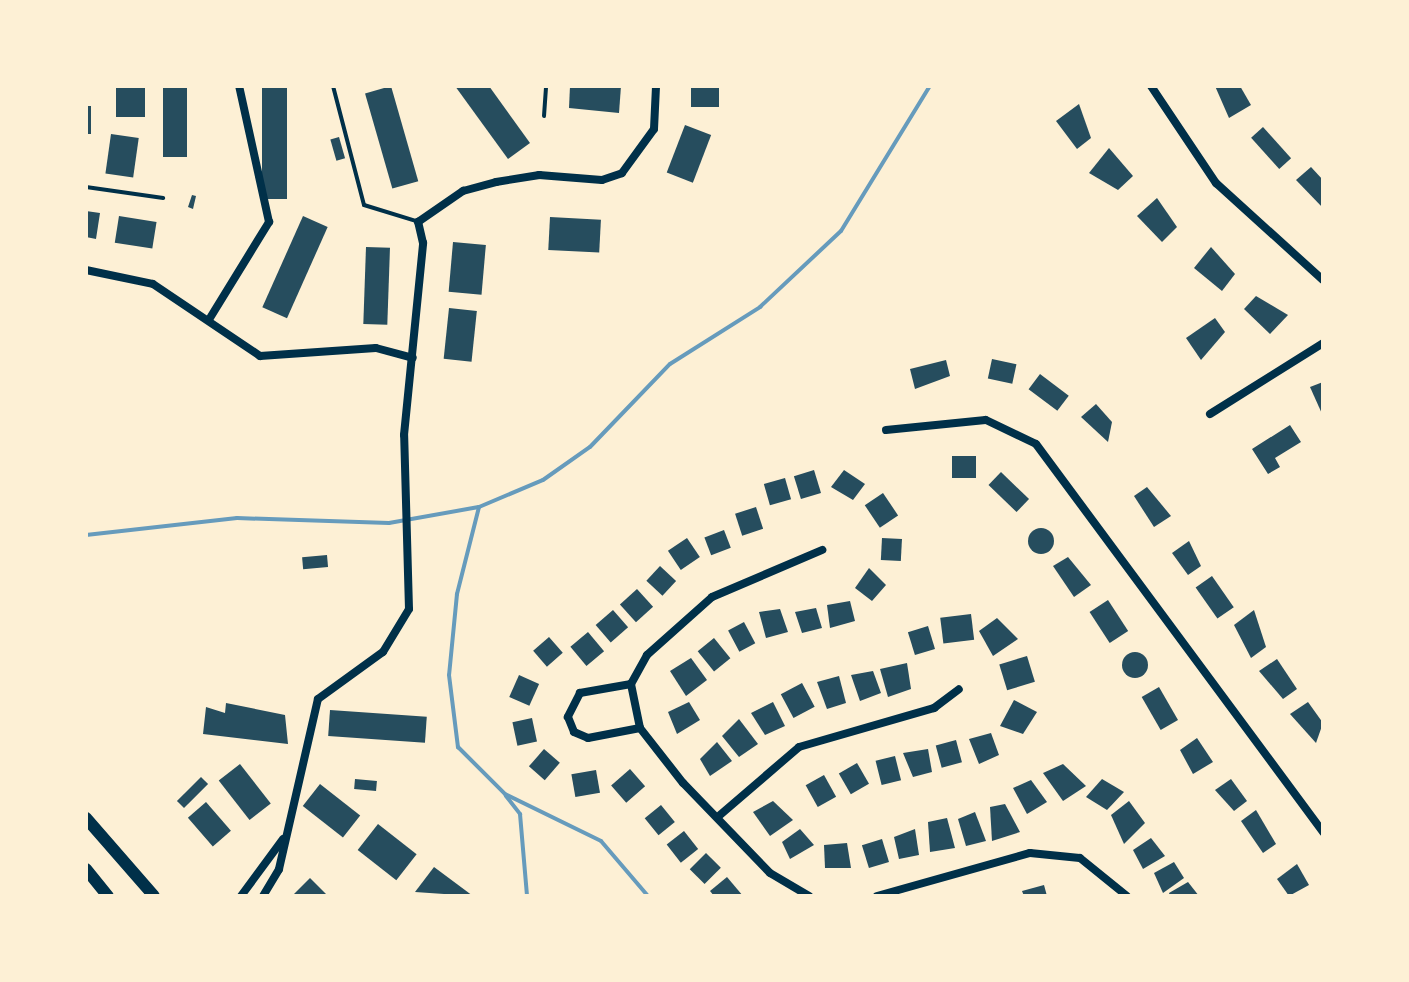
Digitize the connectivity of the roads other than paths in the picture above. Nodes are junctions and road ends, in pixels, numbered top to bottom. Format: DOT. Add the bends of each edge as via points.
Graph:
graph roads {
  1 [pos="239,86"];
  2 [pos="333,86"];
  3 [pos="546,86"];
  4 [pos="656,86"];
  5 [pos="1151,86"];
  6 [pos="544,116"];
  7 [pos="86,187"];
  8 [pos="163,198"];
  9 [pos="418,222"];
  10 [pos="86,270"];
  11 [pos="1323,280"];
  12 [pos="210,318"];
  13 [pos="1323,343"];
  14 [pos="413,358"];
  15 [pos="1210,414"];
  16 [pos="886,430"];
  17 [pos="822,550"];
  18 [pos="631,684"];
  19 [pos="959,689"];
  20 [pos="640,728"];
  21 [pos="720,815"];
  22 [pos="86,818"];
  23 [pos="1323,832"];
  24 [pos="284,838"];
  25 [pos="86,869"];
  26 [pos="108,896"];
  27 [pos="154,896"];
  28 [pos="241,896"];
  29 [pos="263,896"];
  30 [pos="809,896"];
  31 [pos="877,896"];
  32 [pos="1127,896"];
  1 -- 12 [label="street" via="269,222"];
  2 -- 9 [label="lane" via="364,205"];
  3 -- 6 [label="lane"];
  4 -- 9 [label="street" via="654,129 622,173 602,180 539,175 496,182 463,191"];
  5 -- 11 [label="street" via="1216,183"];
  7 -- 8 [label="lane"];
  9 -- 14 [label="street" via="423,243"];
  10 -- 12 [label="street" via="153,284"];
  12 -- 14 [label="street" via="260,356 376,348"];
  13 -- 15 [label="street"];
  14 -- 24 [label="street" via="406,464 412,557 409,609 394,638 326,691 313,709"];
  16 -- 23 [label="street" via="986,420 1036,444"];
  17 -- 18 [label="street" via="712,597 647,655"];
  18 -- 20 [label="street"];
  18 -- 20 [label="street" via="580,693 568,717 574,732 588,738"];
  19 -- 21 [label="street" via="934,708 799,747"];
  20 -- 21 [label="street" via="683,783"];
  21 -- 30 [label="street" via="770,873"];
  22 -- 27 [label="main road"];
  24 -- 28 [label="street"];
  24 -- 29 [label="street" via="279,869"];
  25 -- 26 [label="main road"];
  31 -- 32 [label="street" via="1030,853 1080,858"];
}
